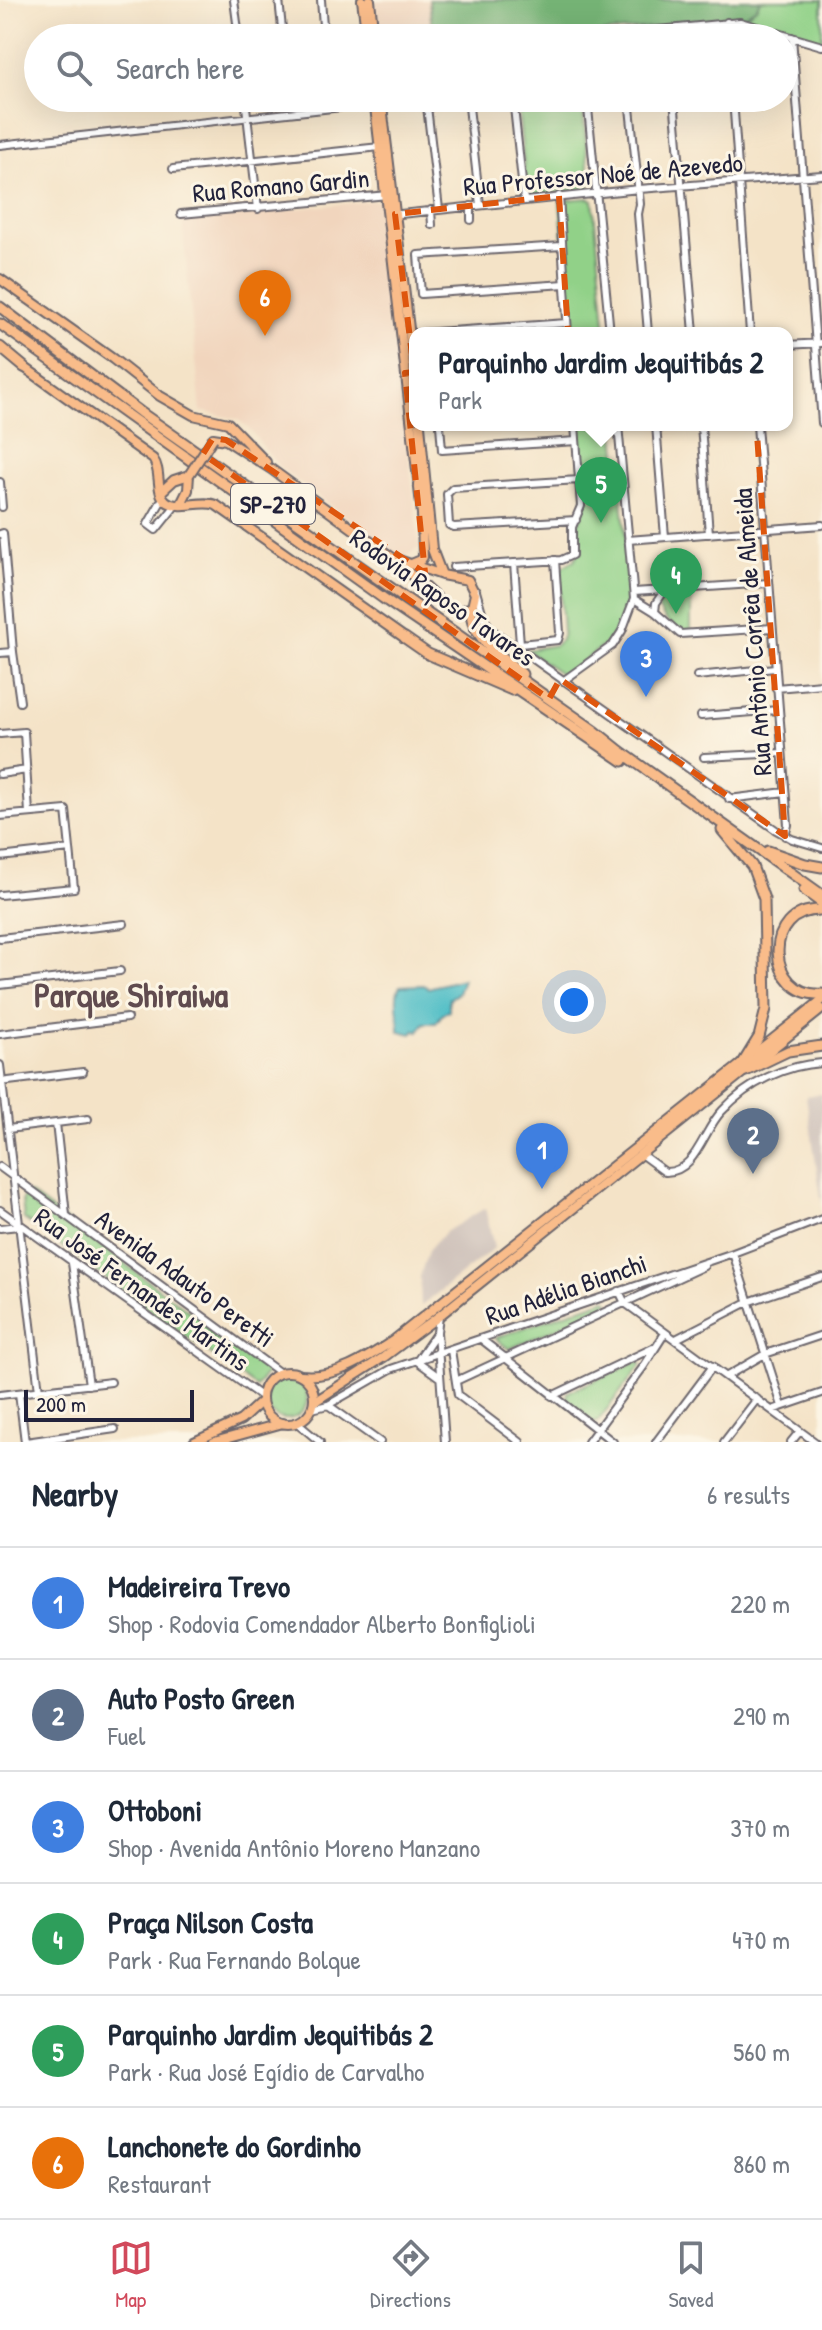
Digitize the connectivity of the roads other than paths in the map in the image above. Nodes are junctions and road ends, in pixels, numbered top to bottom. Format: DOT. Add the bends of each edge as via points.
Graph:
graph roads {
  1 [pos="234,0"];
  2 [pos="279,0"];
  3 [pos="321,0"];
  4 [pos="362,0"];
  5 [pos="370,0"];
  6 [pos="727,22"];
  7 [pos="237,24"];
  8 [pos="282,24"];
  9 [pos="323,24"];
  10 [pos="365,24"];
  11 [pos="373,24"];
  12 [pos="704,24"];
  13 [pos="747,24"];
  14 [pos="798,39"];
  15 [pos="822,46"];
  16 [pos="246,112"];
  17 [pos="286,112"];
  18 [pos="379,112"];
  19 [pos="427,112"];
  20 [pos="470,112"];
  21 [pos="515,112"];
  22 [pos="588,112"];
  23 [pos="631,112"];
  24 [pos="675,112"];
  25 [pos="734,112"];
  26 [pos="798,112"];
  27 [pos="247,117"];
  28 [pos="0,145"];
  29 [pos="383,146"];
  30 [pos="253,160"];
  31 [pos="173,169"];
  32 [pos="822,175"];
  33 [pos="803,176"];
  34 [pos="739,181"];
  35 [pos="681,185"];
  36 [pos="639,189"];
  37 [pos="595,193"];
  38 [pos="389,195"];
  39 [pos="559,196"];
  40 [pos="524,200"];
  41 [pos="480,205"];
  42 [pos="471,206"];
  43 [pos="258,209"];
  44 [pos="435,210"];
  45 [pos="181,214"];
  46 [pos="391,214"];
  47 [pos="471,220"];
  48 [pos="432,225"];
  49 [pos="562,246"];
  50 [pos="0,279"];
  51 [pos="565,284"];
  52 [pos="0,307"];
  53 [pos="567,323"];
  54 [pos="0,324"];
  55 [pos="513,327"];
  56 [pos="567,327"];
  57 [pos="609,327"];
  58 [pos="647,327"];
  59 [pos="693,327"];
  60 [pos="750,327"];
  61 [pos="819,343"];
  62 [pos="793,345"];
  63 [pos="0,349"];
  64 [pos="409,351"];
  65 [pos="24,367"];
  66 [pos="822,423"];
  67 [pos="237,431"];
  68 [pos="416,431"];
  69 [pos="421,431"];
  70 [pos="440,431"];
  71 [pos="575,431"];
  72 [pos="619,431"];
  73 [pos="656,431"];
  74 [pos="701,431"];
  75 [pos="757,431"];
  76 [pos="213,438"];
  77 [pos="576,441"];
  78 [pos="271,469"];
  79 [pos="189,475"];
  80 [pos="579,480"];
  81 [pos="0,482"];
  82 [pos="162,495"];
  83 [pos="179,504"];
  84 [pos="2,507"];
  85 [pos="576,520"];
  86 [pos="822,525"];
  87 [pos="764,530"];
  88 [pos="0,534"];
  89 [pos="709,534"];
  90 [pos="665,537"];
  91 [pos="628,540"];
  92 [pos="393,558"];
  93 [pos="555,560"];
  94 [pos="514,563"];
  95 [pos="409,565"];
  96 [pos="453,567"];
  97 [pos="442,575"];
  98 [pos="4,576"];
  99 [pos="768,583"];
  100 [pos="473,586"];
  101 [pos="665,590"];
  102 [pos="634,596"];
  103 [pos="472,607"];
  104 [pos="655,612"];
  105 [pos="10,614"];
  106 [pos="0,615"];
  107 [pos="772,628"];
  108 [pos="405,638"];
  109 [pos="520,647"];
  110 [pos="13,652"];
  111 [pos="0,653"];
  112 [pos="775,668"];
  113 [pos="697,676"];
  114 [pos="563,681"];
  115 [pos="822,684"];
  116 [pos="776,688"];
  117 [pos="20,702"];
  118 [pos="548,704"];
  119 [pos="778,710"];
  120 [pos="701,716"];
  121 [pos="0,734"];
  122 [pos="781,753"];
  123 [pos="704,757"];
  124 [pos="27,770"];
  125 [pos="0,774"];
  126 [pos="785,792"];
  127 [pos="729,799"];
  128 [pos="29,813"];
  129 [pos="0,816"];
  130 [pos="722,830"];
  131 [pos="785,836"];
  132 [pos="746,840"];
  133 [pos="822,848"];
  134 [pos="70,849"];
  135 [pos="0,857"];
  136 [pos="822,867"];
  137 [pos="0,895"];
  138 [pos="822,895"];
  139 [pos="822,903"];
  140 [pos="822,910"];
  141 [pos="124,924"];
  142 [pos="0,938"];
  143 [pos="120,971"];
  144 [pos="0,985"];
  145 [pos="822,997"];
  146 [pos="822,1009"];
  147 [pos="127,1018"];
  148 [pos="0,1034"];
  149 [pos="822,1046"];
  150 [pos="822,1063"];
  151 [pos="0,1065"];
  152 [pos="744,1067"];
  153 [pos="83,1072"];
  154 [pos="1,1082"];
  155 [pos="88,1119"];
  156 [pos="56,1123"];
  157 [pos="8,1129"];
  158 [pos="642,1155"];
  159 [pos="0,1167"];
  160 [pos="14,1178"];
  161 [pos="0,1210"];
  162 [pos="66,1215"];
  163 [pos="822,1219"];
  164 [pos="19,1226"];
  165 [pos="0,1228"];
  166 [pos="733,1253"];
  167 [pos="72,1263"];
  168 [pos="822,1277"];
  169 [pos="619,1291"];
  170 [pos="748,1302"];
  171 [pos="625,1303"];
  172 [pos="439,1316"];
  173 [pos="437,1332"];
  174 [pos="665,1333"];
  175 [pos="822,1335"];
  176 [pos="481,1339"];
  177 [pos="676,1339"];
  178 [pos="655,1347"];
  179 [pos="451,1350"];
  180 [pos="438,1354"];
  181 [pos="765,1354"];
  182 [pos="503,1359"];
  183 [pos="417,1361"];
  184 [pos="713,1366"];
  185 [pos="280,1373"];
  186 [pos="301,1375"];
  187 [pos="727,1376"];
  188 [pos="439,1377"];
  189 [pos="456,1381"];
  190 [pos="111,1382"];
  191 [pos="89,1385"];
  192 [pos="39,1391"];
  193 [pos="19,1393"];
  194 [pos="822,1393"];
  195 [pos="0,1395"];
  196 [pos="458,1395"];
  197 [pos="552,1396"];
  198 [pos="262,1399"];
  199 [pos="442,1399"];
  200 [pos="757,1399"];
  201 [pos="328,1405"];
  202 [pos="313,1406"];
  203 [pos="782,1406"];
  204 [pos="772,1410"];
  205 [pos="296,1422"];
  206 [pos="283,1423"];
  207 [pos="115,1429"];
  208 [pos="597,1430"];
  209 [pos="800,1431"];
  210 [pos="26,1442"];
  211 [pos="194,1442"];
  212 [pos="214,1442"];
  213 [pos="320,1442"];
  214 [pos="380,1442"];
  215 [pos="445,1442"];
  216 [pos="520,1442"];
  217 [pos="588,1442"];
  218 [pos="613,1442"];
  219 [pos="656,1442"];
  220 [pos="724,1442"];
  221 [pos="791,1442"];
  222 [pos="815,1442"];
  1 -- 7 [label="street"];
  2 -- 8 [label="street"];
  3 -- 9 [label="street"];
  4 -- 10 [label="main road"];
  5 -- 11 [label="main road"];
  6 -- 12 [label="street"];
  6 -- 13 [label="street"];
  14 -- 15 [label="street"];
  16 -- 27 [label="street"];
  17 -- 27 [label="street"];
  18 -- 29 [label="main road"];
  19 -- 44 [label="street"];
  20 -- 41 [label="street"];
  21 -- 40 [label="street"];
  22 -- 37 [label="street"];
  23 -- 36 [label="street"];
  24 -- 35 [label="street"];
  25 -- 34 [label="street"];
  26 -- 33 [label="street"];
  27 -- 28 [label="street"];
  27 -- 30 [label="street"];
  29 -- 30 [label="street"];
  29 -- 38 [label="main road"];
  30 -- 31 [label="street"];
  30 -- 43 [label="street"];
  32 -- 33 [label="street, Rua Professor Noé de Azevedo"];
  33 -- 34 [label="street, Rua Professor Noé de Azevedo"];
  33 -- 61 [label="street"];
  34 -- 35 [label="street, Rua Professor Noé de Azevedo"];
  34 -- 60 [label="street"];
  35 -- 36 [label="street, Rua Professor Noé de Azevedo"];
  35 -- 59 [label="street"];
  36 -- 37 [label="street, Rua Professor Noé de Azevedo"];
  36 -- 58 [label="street"];
  37 -- 39 [label="street, Rua Professor Noé de Azevedo"];
  37 -- 57 [label="street"];
  38 -- 43 [label="street, Rua Romano Gardin"];
  38 -- 46 [label="main road"];
  39 -- 40 [label="street, Rua Professor Noé de Azevedo"];
  39 -- 49 [label="street"];
  40 -- 41 [label="street, Rua Professor Noé de Azevedo"];
  41 -- 42 [label="street, Rua Professor Noé de Azevedo"];
  42 -- 44 [label="street, Rua Professor Noé de Azevedo"];
  42 -- 47 [label="street"];
  43 -- 45 [label="street, Rua Romano Gardin"];
  44 -- 46 [label="street, Rua Professor Noé de Azevedo"];
  44 -- 48 [label="street"];
  46 -- 64 [label="main road"];
  49 -- 51 [label="street"];
  49 -- 51 [label="street" via="418,255 421,294"];
  50 -- 67 [label="main road" via="160,396"];
  51 -- 53 [label="street"];
  52 -- 118 [label="highway, Rodovia Raposo Tavares / SP-270"];
  53 -- 55 [label="street"];
  53 -- 56 [label="street"];
  54 -- 118 [label="highway, Rodovia Raposo Tavares / SP-270" via="383,598"];
  61 -- 62 [label="street"];
  61 -- 66 [label="street"];
  63 -- 65 [label="highway"];
  65 -- 82 [label="main road" via="153,459"];
  67 -- 76 [label="main road" via="223,430"];
  67 -- 78 [label="main road"];
  68 -- 95 [label="main road" via="424,552 421,560"];
  69 -- 97 [label="main road" via="432,549"];
  70 -- 77 [label="street" via="442,450"];
  71 -- 77 [label="street"];
  72 -- 91 [label="street"];
  73 -- 90 [label="street"];
  74 -- 89 [label="street"];
  75 -- 87 [label="street, Rua Antônio Corrêa de Almeida"];
  76 -- 78 [label="main road" via="226,440"];
  76 -- 79 [label="main road, bridge"];
  77 -- 80 [label="street"];
  78 -- 92 [label="main road"];
  79 -- 82 [label="main road" via="174,480"];
  79 -- 83 [label="main road"];
  80 -- 85 [label="street"];
  80 -- 85 [label="street" via="447,494 449,525"];
  81 -- 84 [label="street"];
  82 -- 83 [label="main road"];
  82 -- 83 [label="street" via="148,524 156,530"];
  83 -- 108 [label="main road" via="216,505"];
  85 -- 93 [label="street" via="572,555"];
  86 -- 87 [label="street"];
  87 -- 89 [label="street"];
  87 -- 99 [label="street, Rua Antônio Corrêa de Almeida"];
  88 -- 98 [label="street"];
  89 -- 90 [label="street"];
  90 -- 91 [label="street"];
  91 -- 102 [label="street"];
  92 -- 95 [label="main road"];
  92 -- 103 [label="main road" via="445,606 459,611"];
  93 -- 94 [label="street"];
  93 -- 109 [label="street" via="558,640"];
  94 -- 96 [label="street"];
  94 -- 109 [label="street"];
  95 -- 97 [label="main road"];
  97 -- 100 [label="main road" via="464,578"];
  98 -- 105 [label="street"];
  99 -- 101 [label="street"];
  99 -- 107 [label="street, Rua Antônio Corrêa de Almeida"];
  100 -- 103 [label="main road"];
  100 -- 109 [label="street" via="487,625"];
  101 -- 102 [label="street"];
  101 -- 104 [label="street"];
  102 -- 104 [label="street"];
  102 -- 114 [label="street" via="613,645"];
  103 -- 118 [label="highway" via="476,631"];
  104 -- 107 [label="street" via="680,634"];
  105 -- 106 [label="street"];
  105 -- 110 [label="street"];
  107 -- 112 [label="street, Rua Antônio Corrêa de Almeida"];
  108 -- 118 [label="highway" via="428,654"];
  109 -- 114 [label="street"];
  110 -- 111 [label="street"];
  110 -- 117 [label="street"];
  112 -- 113 [label="street"];
  112 -- 116 [label="street, Rua Antônio Corrêa de Almeida"];
  114 -- 127 [label="street"];
  115 -- 116 [label="street"];
  116 -- 119 [label="street, Rua Antônio Corrêa de Almeida"];
  118 -- 130 [label="highway, Rodovia Raposo Tavares / SP-270"];
  118 -- 132 [label="highway, Rodovia Raposo Tavares / SP-270"];
  119 -- 120 [label="street"];
  119 -- 122 [label="street, Rua Antônio Corrêa de Almeida"];
  121 -- 124 [label="street" via="24,732"];
  122 -- 123 [label="street"];
  122 -- 126 [label="street, Rua Antônio Corrêa de Almeida"];
  124 -- 125 [label="street"];
  124 -- 128 [label="street"];
  126 -- 127 [label="street"];
  126 -- 131 [label="street, Rua Antônio Corrêa de Almeida"];
  127 -- 131 [label="street"];
  128 -- 129 [label="street"];
  128 -- 134 [label="street" via="66,810"];
  130 -- 139 [label="highway, Rodovia Raposo Tavares / SP-270"];
  130 -- 152 [label="highway" via="752,866 764,899 766,1009"];
  131 -- 133 [label="street"];
  132 -- 136 [label="highway" via="784,858"];
  132 -- 138 [label="highway, Rodovia Raposo Tavares / SP-270"];
  134 -- 135 [label="street"];
  134 -- 137 [label="street" via="74,888"];
  140 -- 145 [label="highway" via="802,911 787,921 779,957 790,983"];
  141 -- 142 [label="street"];
  143 -- 144 [label="street"];
  145 -- 152 [label="main road"];
  146 -- 152 [label="main road"];
  147 -- 148 [label="street"];
  149 -- 152 [label="highway" via="788,1051"];
  150 -- 158 [label="street" via="770,1075 725,1107 683,1169 665,1172"];
  151 -- 154 [label="street"];
  152 -- 158 [label="main road"];
  152 -- 186 [label="main road" via="387,1345 332,1374"];
  153 -- 154 [label="street"];
  154 -- 157 [label="street"];
  155 -- 156 [label="street"];
  156 -- 157 [label="street"];
  156 -- 162 [label="street"];
  157 -- 160 [label="street"];
  158 -- 172 [label="main road"];
  159 -- 160 [label="street, Avenida Adauto Peretti"];
  160 -- 162 [label="street, Avenida Adauto Peretti"];
  160 -- 164 [label="street"];
  161 -- 164 [label="street, Rua José Fernandes Martins"];
  162 -- 185 [label="street, Avenida Adauto Peretti"];
  163 -- 166 [label="street, Rua Adélia Bianchi"];
  164 -- 165 [label="street"];
  164 -- 167 [label="street, Rua José Fernandes Martins"];
  164 -- 192 [label="street"];
  166 -- 169 [label="street, Rua Adélia Bianchi"];
  166 -- 170 [label="street"];
  166 -- 171 [label="street"];
  167 -- 191 [label="street"];
  167 -- 198 [label="street, Rua José Fernandes Martins"];
  168 -- 170 [label="street"];
  169 -- 171 [label="street"];
  169 -- 176 [label="street, Rua Adélia Bianchi"];
  170 -- 177 [label="street"];
  170 -- 181 [label="street"];
  171 -- 174 [label="street"];
  171 -- 182 [label="street"];
  172 -- 173 [label="street"];
  172 -- 202 [label="main road"];
  173 -- 180 [label="street"];
  173 -- 183 [label="street"];
  174 -- 177 [label="street"];
  174 -- 178 [label="street"];
  175 -- 181 [label="street"];
  176 -- 179 [label="street, Rua Adélia Bianchi"];
  176 -- 182 [label="street"];
  177 -- 184 [label="street"];
  178 -- 197 [label="street"];
  178 -- 208 [label="street"];
  179 -- 180 [label="street, Rua Adélia Bianchi"];
  179 -- 189 [label="street"];
  180 -- 183 [label="street, Rua Adélia Bianchi"];
  180 -- 188 [label="street"];
  181 -- 187 [label="street"];
  181 -- 203 [label="street"];
  182 -- 189 [label="street"];
  182 -- 197 [label="street"];
  183 -- 188 [label="street"];
  183 -- 201 [label="street, Rua Adélia Bianchi" via="391,1369"];
  184 -- 187 [label="street"];
  184 -- 219 [label="street"];
  185 -- 186 [label="main road"];
  185 -- 198 [label="main road" via="267,1383"];
  186 -- 202 [label="main road" via="312,1387"];
  187 -- 200 [label="street"];
  188 -- 199 [label="street"];
  189 -- 196 [label="street"];
  190 -- 191 [label="street"];
  191 -- 192 [label="street"];
  192 -- 193 [label="street"];
  193 -- 195 [label="street"];
  193 -- 210 [label="street"];
  194 -- 203 [label="street"];
  196 -- 199 [label="street"];
  196 -- 216 [label="street"];
  197 -- 208 [label="street"];
  198 -- 206 [label="main road" via="268,1414"];
  198 -- 211 [label="main road" via="241,1420"];
  199 -- 215 [label="street"];
  200 -- 204 [label="street"];
  200 -- 220 [label="street"];
  201 -- 202 [label="street, Rua Adélia Bianchi"];
  201 -- 214 [label="street"];
  202 -- 205 [label="main road"];
  203 -- 204 [label="street"];
  204 -- 209 [label="street"];
  205 -- 206 [label="main road"];
  205 -- 213 [label="street"];
  206 -- 212 [label="main road"];
  207 -- 210 [label="street"];
  208 -- 217 [label="street"];
  208 -- 218 [label="street"];
  209 -- 221 [label="street"];
  209 -- 222 [label="street"];
}
